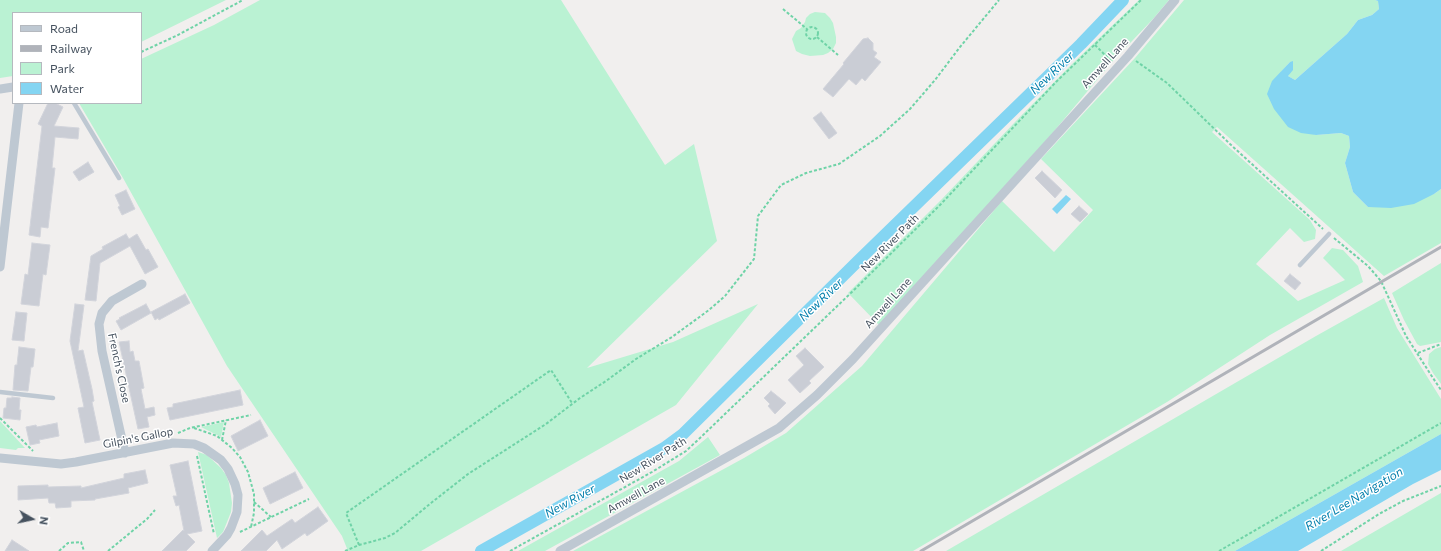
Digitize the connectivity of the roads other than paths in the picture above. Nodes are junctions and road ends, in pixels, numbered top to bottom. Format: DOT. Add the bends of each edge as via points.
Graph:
graph roads {
  1 [pos="1174,0"];
  2 [pos="12,87"];
  3 [pos="0,89"];
  4 [pos="19,104"];
  5 [pos="75,104"];
  6 [pos="119,178"];
  7 [pos="1329,234"];
  8 [pos="1300,265"];
  9 [pos="0,267"];
  10 [pos="142,284"];
  11 [pos="0,392"];
  12 [pos="53,398"];
  13 [pos="125,453"];
  14 [pos="0,458"];
  15 [pos="214,549"];
  16 [pos="560,551"];
  1 -- 16 [label="street, Amwell Lane" via="1128,56 853,359 817,395 779,428"];
  2 -- 3 [label="street"];
  4 -- 9 [label="street"];
  5 -- 6 [label="lane"];
  7 -- 8 [label="lane"];
  10 -- 13 [label="street, French's Close" via="112,301 102,313 99,324 102,351"];
  11 -- 12 [label="lane"];
  13 -- 14 [label="street, Gilpin's Gallop" via="60,464"];
  13 -- 15 [label="street, Gilpin's Gallop" via="172,442 194,444 221,460 232,476 238,504 227,535"];
}
